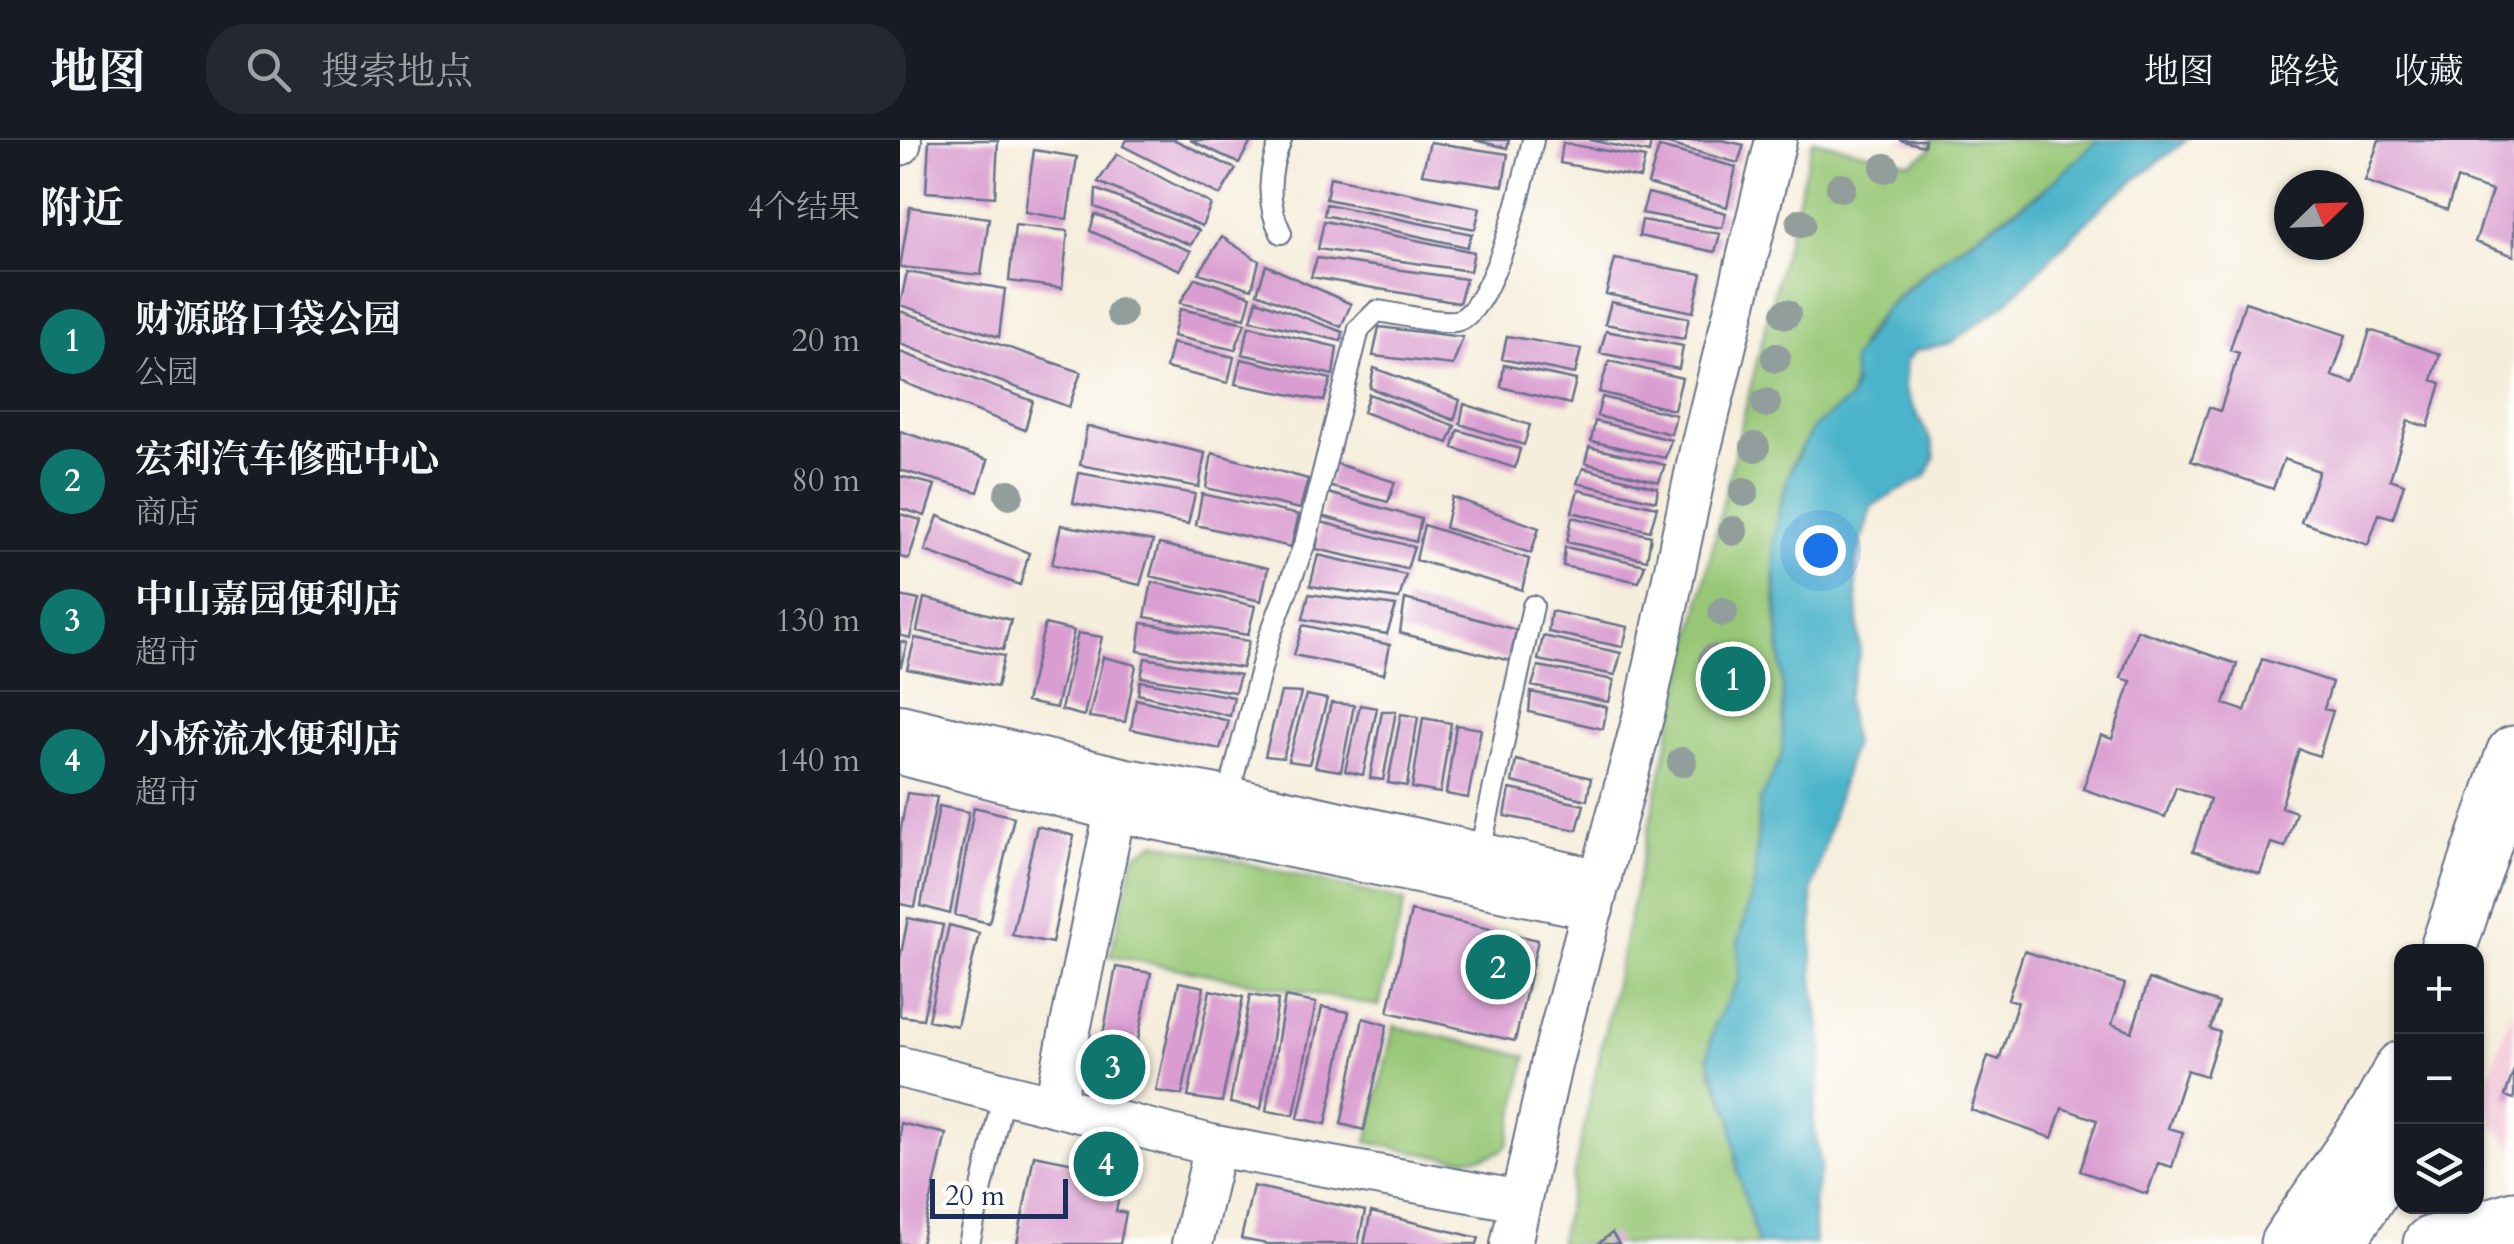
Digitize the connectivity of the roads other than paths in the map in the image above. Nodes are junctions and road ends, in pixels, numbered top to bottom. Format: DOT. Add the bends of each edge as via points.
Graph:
graph roads {
  1 [pos="1281,140"];
  2 [pos="1533,140"];
  3 [pos="1776,140"];
  4 [pos="1280,233"];
  5 [pos="1533,606"];
  6 [pos="900,725"];
  7 [pos="900,754"];
  8 [pos="2514,754"];
  9 [pos="1228,797"];
  10 [pos="1115,811"];
  11 [pos="2514,842"];
  12 [pos="1479,856"];
  13 [pos="1597,894"];
  14 [pos="2450,944"];
  15 [pos="2478,944"];
  16 [pos="900,1067"];
  17 [pos="2394,1084"];
  18 [pos="1004,1092"];
  19 [pos="1055,1103"];
  20 [pos="1215,1146"];
  21 [pos="2394,1152"];
  22 [pos="2514,1184"];
  23 [pos="2370,1185"];
  24 [pos="2484,1193"];
  25 [pos="1520,1201"];
  26 [pos="2514,1219"];
  27 [pos="2305,1243"];
  28 [pos="969,1244"];
  29 [pos="1192,1244"];
  30 [pos="1512,1244"];
  31 [pos="2431,1244"];
  1 -- 4 [label="lane" via="1270,187"];
  2 -- 9 [label="lane" via="1492,274 1471,313 1457,321 1377,312 1359,329 1306,540 1273,625"];
  3 -- 13 [label="street" via="1646,710"];
  5 -- 12 [label="lane"];
  6 -- 9 [label="street"];
  7 -- 10 [label="street"];
  8 -- 14 [label="main road"];
  9 -- 12 [label="street"];
  10 -- 13 [label="street"];
  10 -- 19 [label="street"];
  11 -- 15 [label="main road"];
  12 -- 13 [label="street"];
  13 -- 25 [label="street"];
  16 -- 18 [label="street"];
  17 -- 23 [label="main road" via="2378,1114"];
  18 -- 19 [label="street"];
  18 -- 28 [label="lane"];
  19 -- 20 [label="street"];
  20 -- 25 [label="street"];
  20 -- 29 [label="street"];
  21 -- 23 [label="main road"];
  22 -- 24 [label="main road"];
  23 -- 27 [label="main road"];
  25 -- 30 [label="street"];
  26 -- 31 [label="main road"];
}
